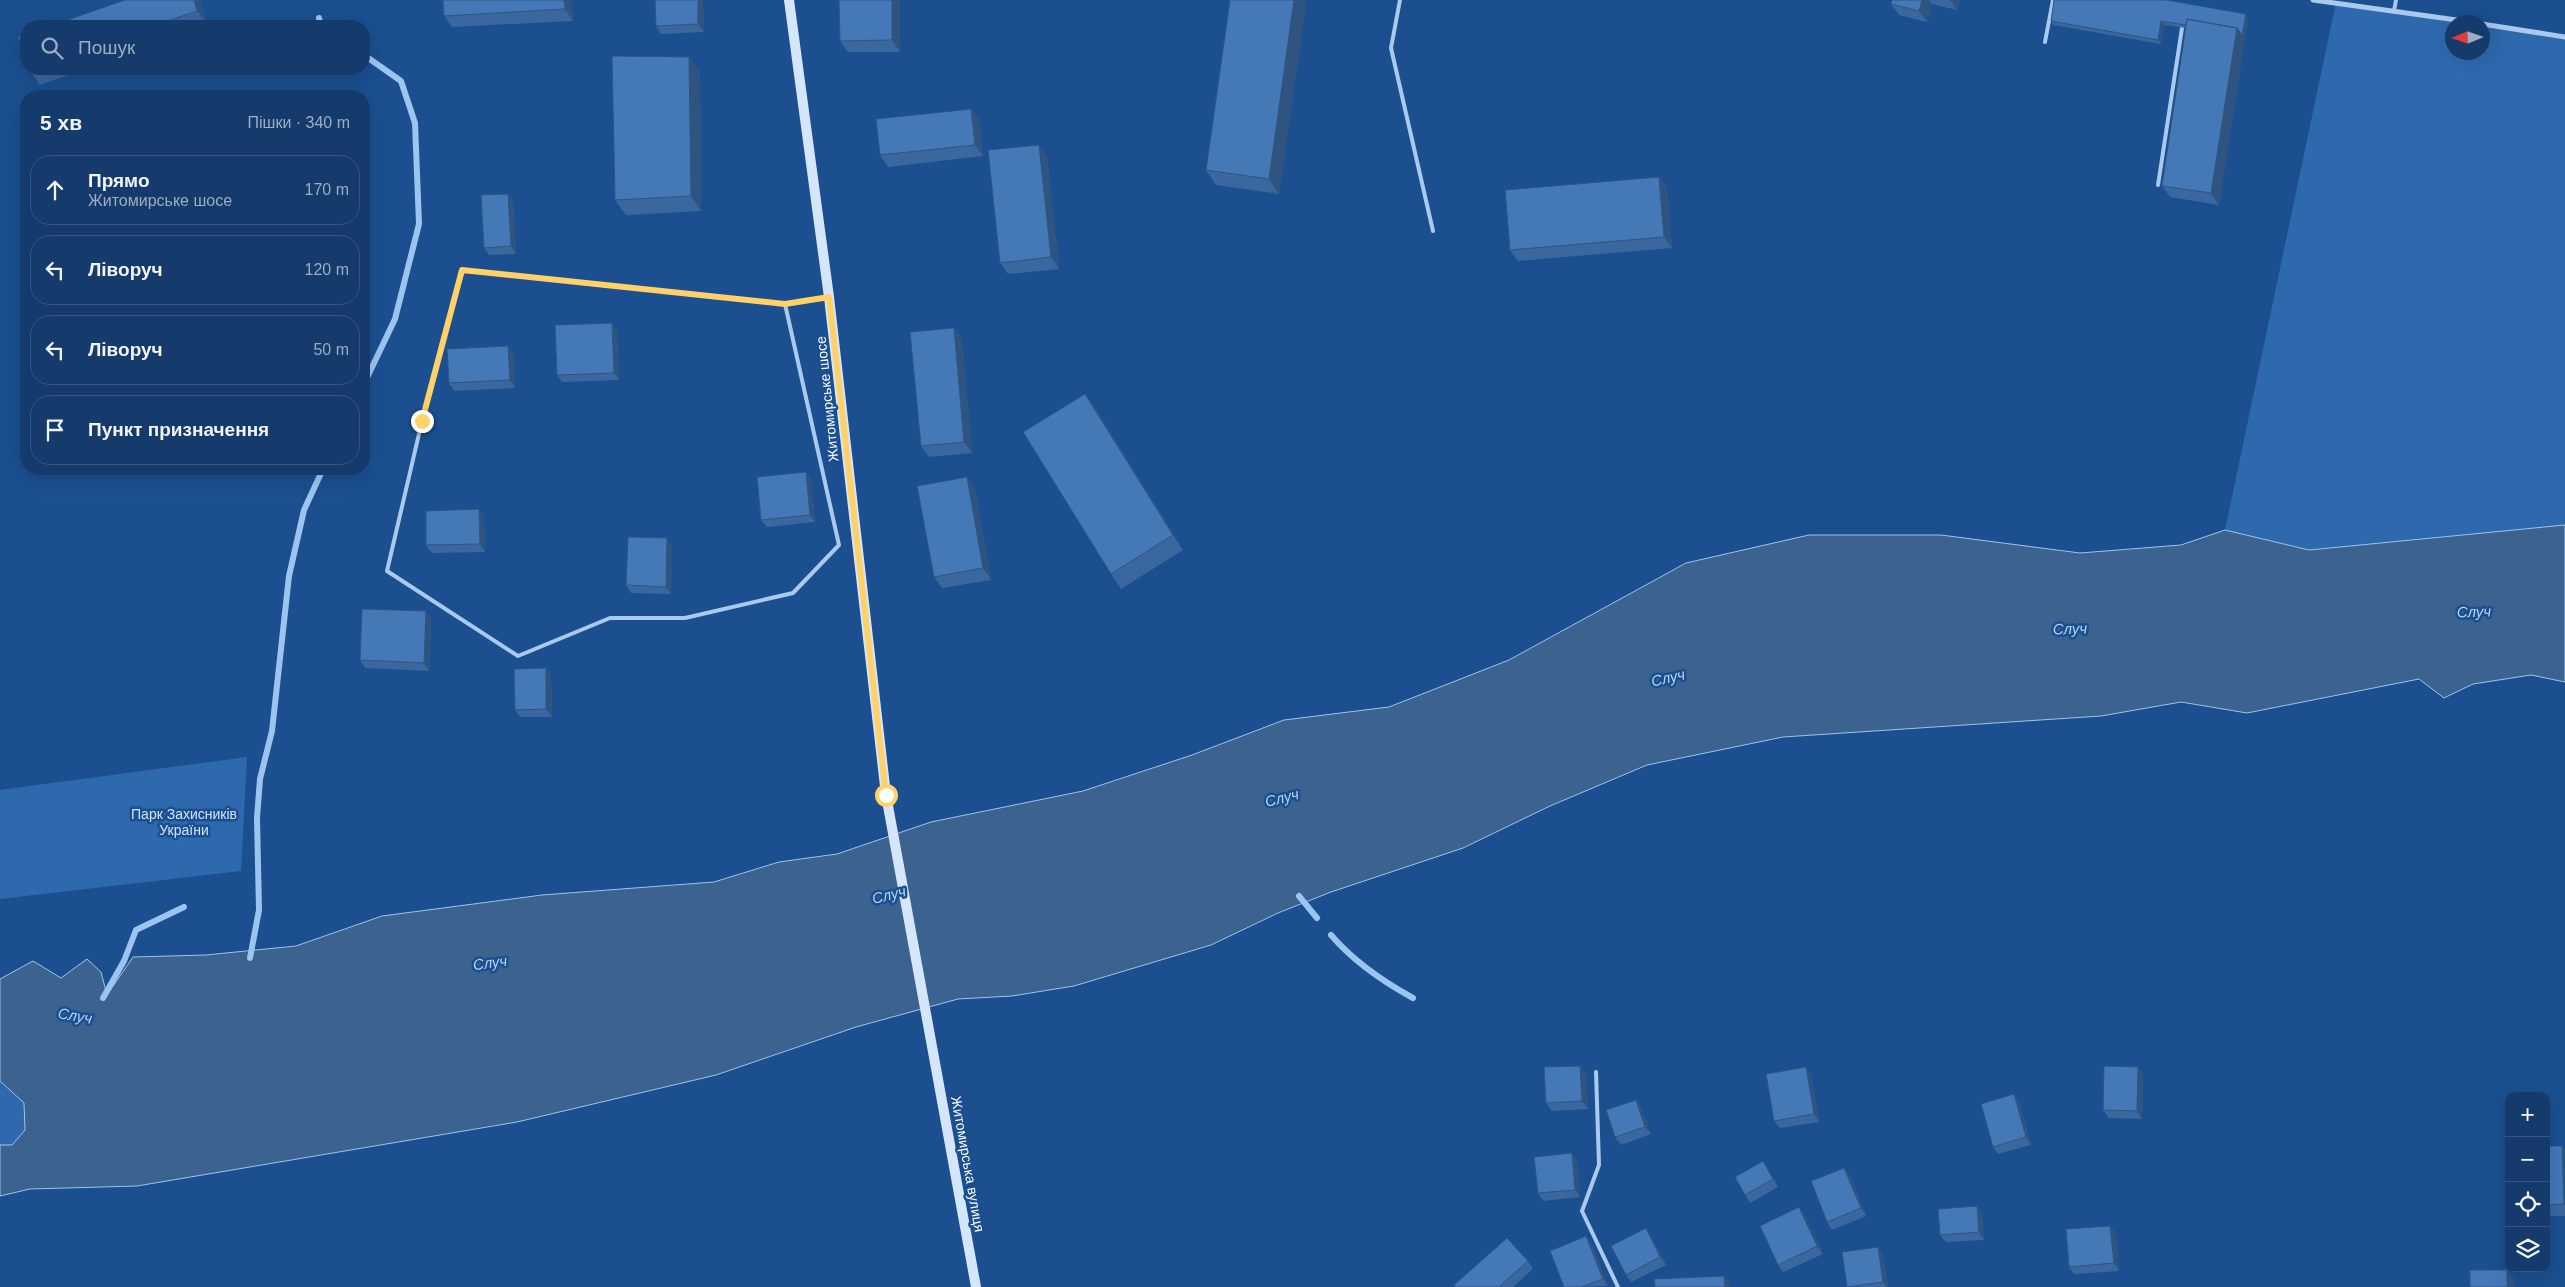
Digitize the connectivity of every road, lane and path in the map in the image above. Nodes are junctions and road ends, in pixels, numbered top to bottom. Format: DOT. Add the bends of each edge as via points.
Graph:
graph roads {
  1 [pos="789,0"];
  2 [pos="1400,0"];
  3 [pos="2053,0"];
  4 [pos="2313,0"];
  5 [pos="2396,0"];
  6 [pos="2394,11"];
  7 [pos="2445,18"];
  8 [pos="2490,25"];
  9 [pos="2182,28"];
  10 [pos="2565,37"];
  11 [pos="2045,42"];
  12 [pos="2158,185"];
  13 [pos="1433,231"];
  14 [pos="829,297"];
  15 [pos="785,304"];
  16 [pos="934,1047"];
  17 [pos="1596,1072"];
  18 [pos="976,1287"];
  19 [pos="1618,1287"];
  1 -- 14 [label="main road, Житомирське шосе"];
  2 -- 13 [label="lane" via="1391,48"];
  3 -- 11 [label="lane"];
  4 -- 6 [label="street"];
  5 -- 6 [label="lane"];
  6 -- 7 [label="street"];
  8 -- 10 [label="street"];
  9 -- 12 [label="lane"];
  14 -- 15 [label="lane"];
  14 -- 16 [label="main road, Житомирське шосе" via="886,795"];
  15 -- 15 [label="lane" via="462,270 387,571 518,656 610,618 684,618 793,593 839,545"];
  16 -- 18 [label="main road, Житомирська вулиця"];
  17 -- 19 [label="lane" via="1600,1165 1582,1211"];
}
